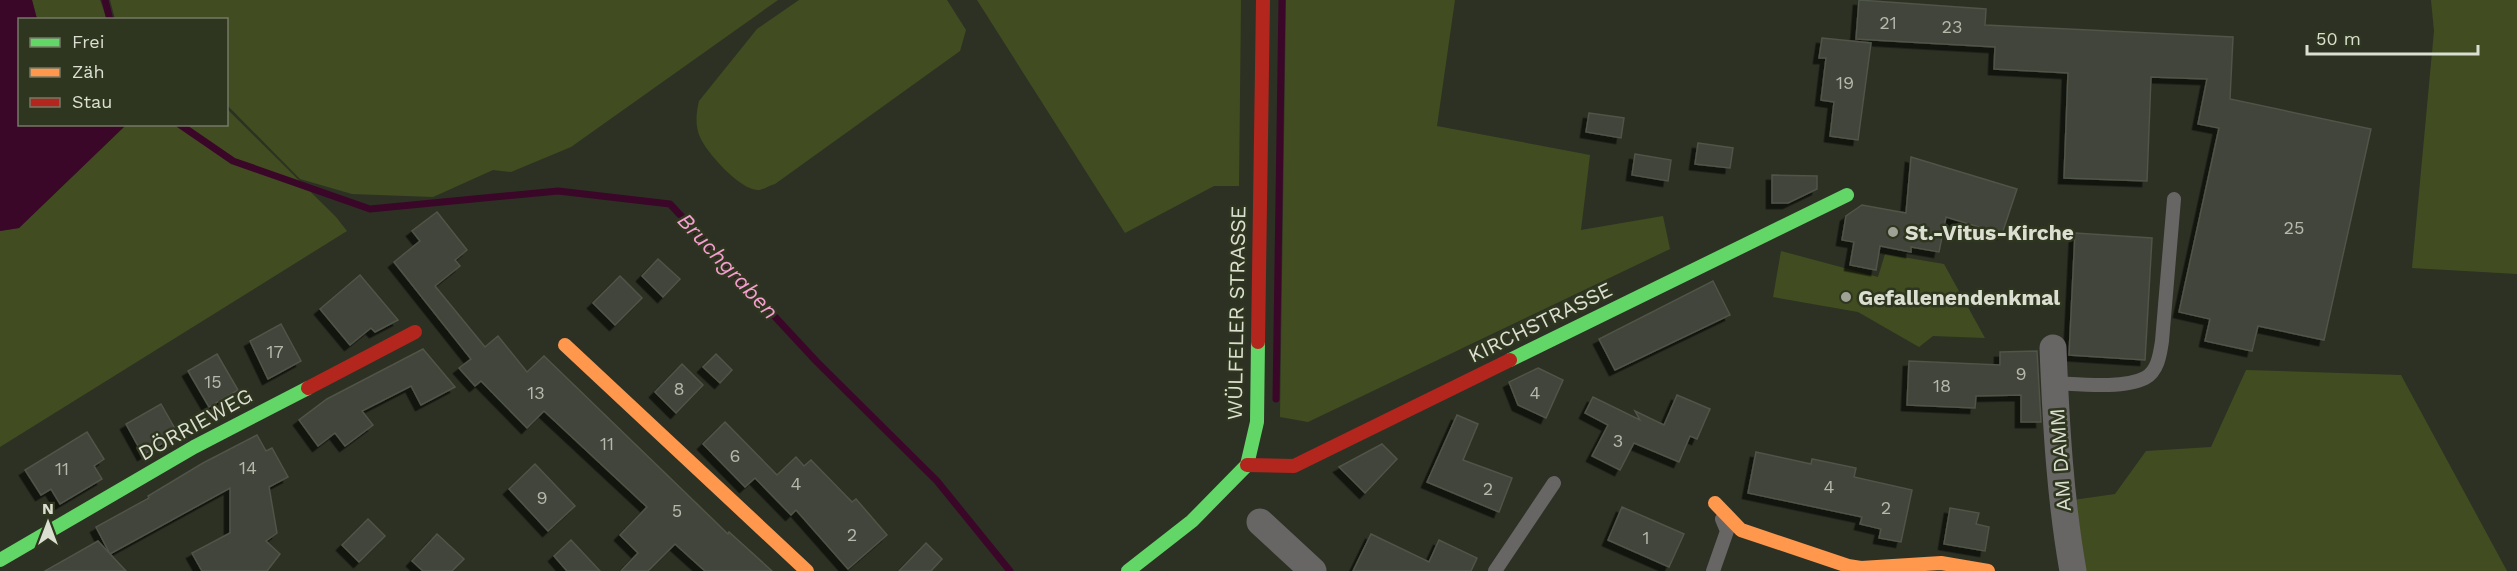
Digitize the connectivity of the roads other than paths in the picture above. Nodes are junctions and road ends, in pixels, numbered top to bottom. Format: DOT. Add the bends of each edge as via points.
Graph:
graph roads {
  1 [pos="1263,0"];
  2 [pos="1847,195"];
  3 [pos="2174,199"];
  4 [pos="415,332"];
  5 [pos="565,345"];
  6 [pos="2054,348"];
  7 [pos="2055,383"];
  8 [pos="1247,465"];
  9 [pos="1554,483"];
  10 [pos="1715,503"];
  11 [pos="1260,522"];
  12 [pos="0,560"];
  13 [pos="807,571"];
  14 [pos="1128,571"];
  15 [pos="1313,571"];
  16 [pos="1495,571"];
  17 [pos="1713,571"];
  18 [pos="1989,571"];
  19 [pos="2073,571"];
  1 -- 8 [label="street, WÜLFELER STRASSE" via="1257,422"];
  2 -- 8 [label="street, KIRCHSTRASSE" via="1294,466"];
  3 -- 7 [label="lane" via="2160,358 2151,372 2145,378 2128,382"];
  4 -- 12 [label="street, DÖRRIEWEG" via="194,447"];
  5 -- 13 [label="street"];
  6 -- 7 [label="street, AM DAMM"];
  7 -- 19 [label="street, AM DAMM" via="2062,509"];
  8 -- 14 [label="street" via="1192,521"];
  9 -- 16 [label="lane"];
  10 -- 17 [label="lane" via="1727,531"];
  10 -- 18 [label="street" via="1741,530 1848,566 1941,563"];
  11 -- 15 [label="street"];
}
